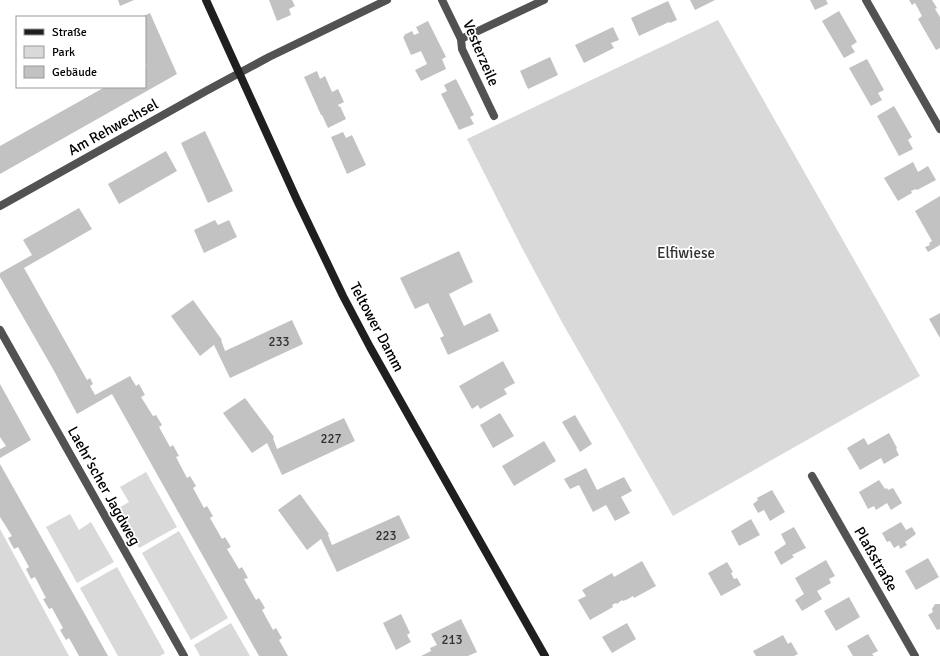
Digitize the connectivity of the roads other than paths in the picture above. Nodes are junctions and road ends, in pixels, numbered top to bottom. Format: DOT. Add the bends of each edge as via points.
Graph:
graph roads {
  1 [pos="206,0"];
  2 [pos="387,0"];
  3 [pos="442,0"];
  4 [pos="544,0"];
  5 [pos="866,0"];
  6 [pos="461,39"];
  7 [pos="239,73"];
  8 [pos="494,116"];
  9 [pos="940,129"];
  10 [pos="0,206"];
  11 [pos="0,330"];
  12 [pos="812,476"];
  13 [pos="184,656"];
  14 [pos="545,656"];
  15 [pos="915,656"];
  1 -- 7 [label="main road, Teltower Damm"];
  2 -- 7 [label="street, Am Rehwechsel"];
  3 -- 6 [label="street, Vesterzeile"];
  4 -- 6 [label="street"];
  5 -- 9 [label="street"];
  6 -- 8 [label="street, Vesterzeile" via="462,49"];
  7 -- 10 [label="street, Am Rehwechsel"];
  7 -- 14 [label="main road, Teltower Damm" via="299,206 370,347"];
  11 -- 13 [label="street, Laehr'scher Jagdweg"];
  12 -- 15 [label="street, Plaßstraße"];
}
